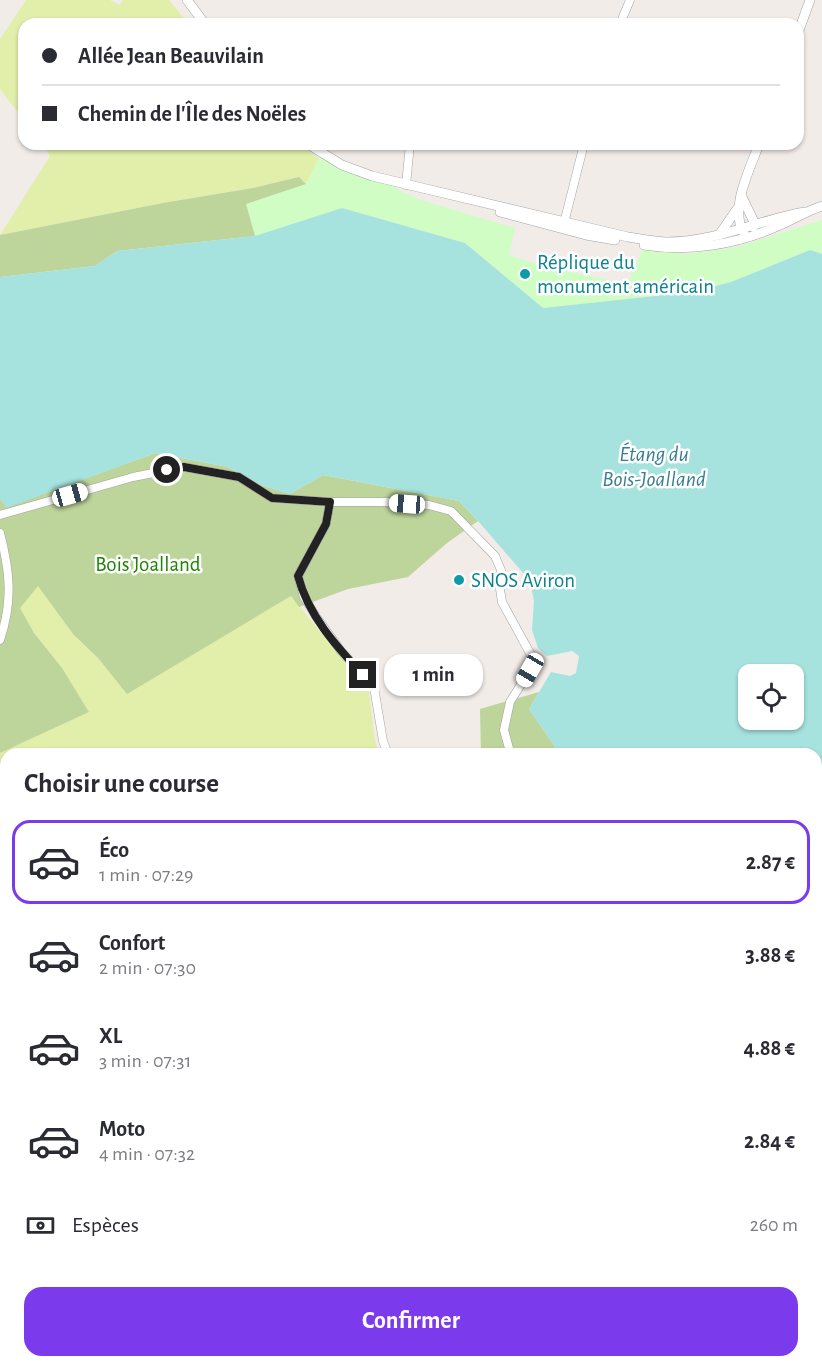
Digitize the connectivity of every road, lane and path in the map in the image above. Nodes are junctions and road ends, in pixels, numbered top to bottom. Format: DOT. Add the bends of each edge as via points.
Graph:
graph roads {
  1 [pos="187,0"];
  2 [pos="630,0"];
  3 [pos="810,0"];
  4 [pos="200,18"];
  5 [pos="622,18"];
  6 [pos="803,18"];
  7 [pos="318,150"];
  8 [pos="409,150"];
  9 [pos="582,150"];
  10 [pos="757,150"];
  11 [pos="406,185"];
  12 [pos="450,195"];
  13 [pos="742,196"];
  14 [pos="822,206"];
  15 [pos="738,209"];
  16 [pos="805,212"];
  17 [pos="754,224"];
  18 [pos="563,225"];
  19 [pos="744,233"];
  20 [pos="718,240"];
  21 [pos="330,502"];
  22 [pos="0,515"];
  23 [pos="0,533"];
  24 [pos="0,640"];
  25 [pos="386,748"];
  26 [pos="509,748"];
  1 -- 4 [label="street"];
  2 -- 5 [label="street"];
  3 -- 6 [label="street"];
  7 -- 11 [label="street" via="342,165"];
  8 -- 11 [label="street"];
  9 -- 18 [label="street"];
  10 -- 13 [label="street"];
  11 -- 12 [label="street"];
  12 -- 18 [label="street"];
  12 -- 18 [label="street" via="529,220"];
  13 -- 15 [label="street"];
  13 -- 17 [label="street"];
  14 -- 16 [label="street"];
  15 -- 19 [label="street"];
  15 -- 20 [label="street"];
  16 -- 17 [label="street"];
  16 -- 19 [label="street" via="779,226"];
  17 -- 19 [label="street" via="751,231"];
  18 -- 20 [label="street" via="665,242"];
  19 -- 20 [label="street"];
  21 -- 22 [label="street" via="272,498 239,477 184,467 133,477"];
  21 -- 25 [label="street" via="326,524 298,576 304,597 317,618 374,687"];
  21 -- 26 [label="street" via="429,505 450,511 495,556 501,570 502,602 532,662 510,702 504,730"];
  23 -- 24 [label="street" via="8,561 10,595"];
}
